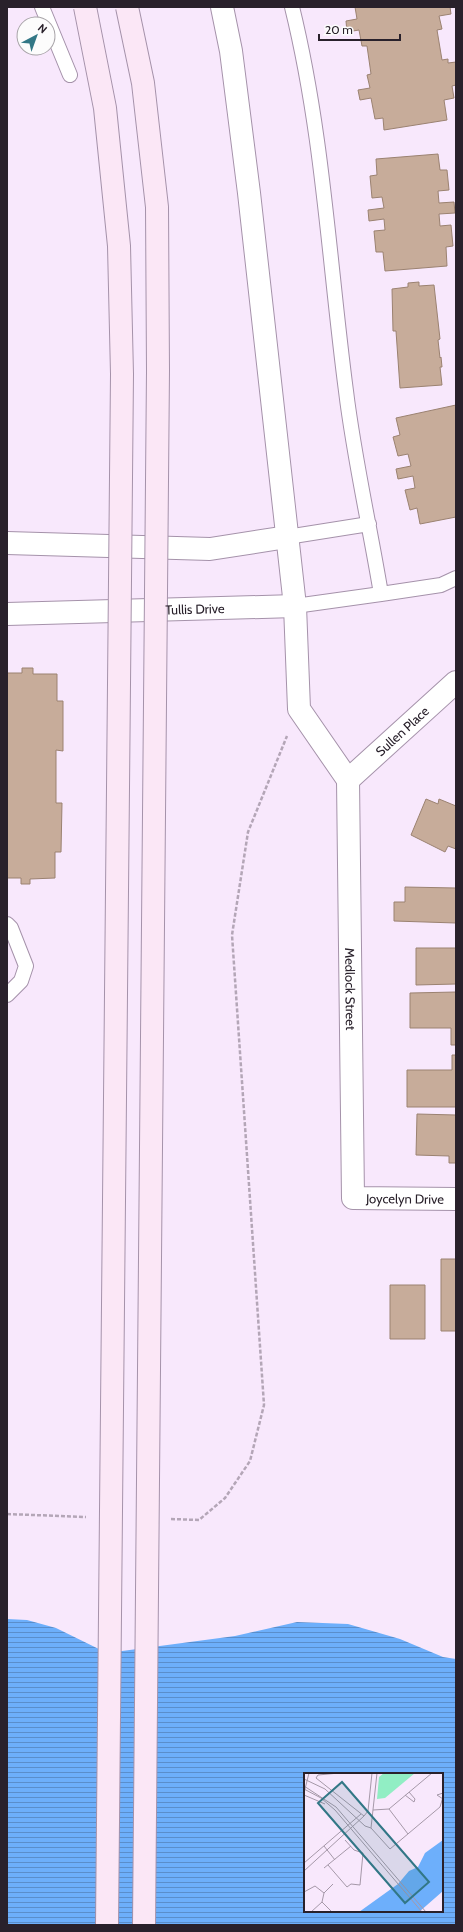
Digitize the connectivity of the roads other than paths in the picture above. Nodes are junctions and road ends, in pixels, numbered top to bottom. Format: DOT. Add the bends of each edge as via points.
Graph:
graph roads {
  1 [pos="42,7"];
  2 [pos="85,7"];
  3 [pos="127,7"];
  4 [pos="222,7"];
  5 [pos="292,7"];
  6 [pos="70,75"];
  7 [pos="370,524"];
  8 [pos="287,537"];
  9 [pos="7,543"];
  10 [pos="456,578"];
  11 [pos="381,594"];
  12 [pos="295,606"];
  13 [pos="7,614"];
  14 [pos="456,682"];
  15 [pos="348,780"];
  16 [pos="7,924"];
  17 [pos="7,995"];
  18 [pos="353,1198"];
  19 [pos="456,1199"];
  20 [pos="107,1925"];
  21 [pos="144,1925"];
  1 -- 6 [label="lane"];
  2 -- 20 [label="main road, bridge" via="105,108 118,246 122,374"];
  3 -- 21 [label="main road, bridge" via="143,83 157,215 158,386"];
  4 -- 8 [label="street" via="231,51 247,177"];
  5 -- 7 [label="lane" via="305,59 322,170 346,392"];
  7 -- 8 [label="lane"];
  7 -- 11 [label="lane"];
  8 -- 9 [label="street" via="210,548"];
  8 -- 12 [label="street"];
  10 -- 11 [label="lane, Tullis Drive" via="441,585"];
  11 -- 12 [label="lane, Tullis Drive"];
  12 -- 13 [label="street, Tullis Drive"];
  12 -- 15 [label="street" via="298,708"];
  14 -- 15 [label="street, Sullen Place"];
  15 -- 18 [label="street, Medlock Street"];
  16 -- 17 [label="lane" via="26,966 21,982"];
  18 -- 19 [label="street, Joycelyn Drive"];
}
